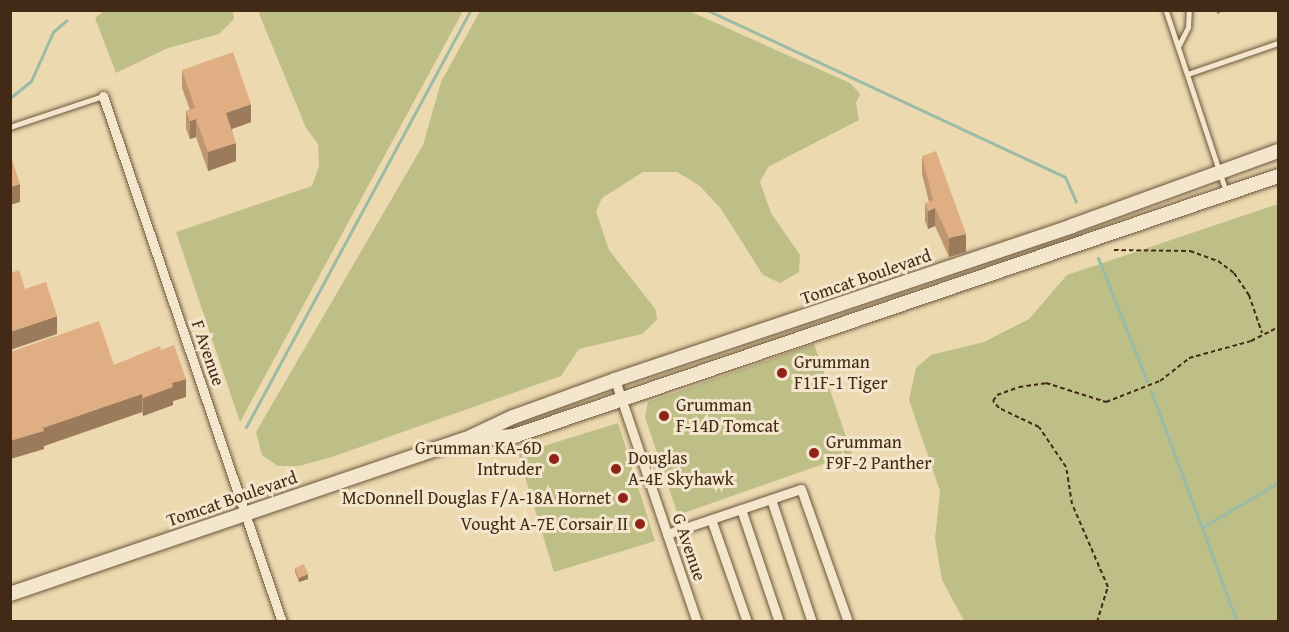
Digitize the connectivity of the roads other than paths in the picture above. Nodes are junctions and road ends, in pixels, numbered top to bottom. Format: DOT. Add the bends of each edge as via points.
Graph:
graph roads {
  1 [pos="1166,10"];
  2 [pos="1189,10"];
  3 [pos="1278,43"];
  4 [pos="1178,47"];
  5 [pos="1188,74"];
  6 [pos="103,96"];
  7 [pos="10,127"];
  8 [pos="1278,151"];
  9 [pos="1220,171"];
  10 [pos="1278,176"];
  11 [pos="1227,193"];
  12 [pos="615,380"];
  13 [pos="621,398"];
  14 [pos="466,439"];
  15 [pos="771,499"];
  16 [pos="741,509"];
  17 [pos="244,514"];
  18 [pos="711,519"];
  19 [pos="667,534"];
  20 [pos="10,594"];
  21 [pos="282,621"];
  22 [pos="697,621"];
  23 [pos="747,621"];
  24 [pos="779,621"];
  25 [pos="812,621"];
  26 [pos="848,621"];
  1 -- 4 [label="lane"];
  2 -- 4 [label="lane" via="1188,27"];
  3 -- 5 [label="lane"];
  4 -- 5 [label="lane"];
  5 -- 9 [label="lane"];
  6 -- 7 [label="lane"];
  6 -- 17 [label="street, F Avenue"];
  8 -- 9 [label="main road, Tomcat Boulevard"];
  9 -- 11 [label="lane"];
  9 -- 12 [label="main road, Tomcat Boulevard" via="1059,231"];
  10 -- 11 [label="main road, Tomcat Boulevard"];
  11 -- 13 [label="main road, Tomcat Boulevard"];
  12 -- 13 [label="street, G Avenue"];
  12 -- 14 [label="main road, Tomcat Boulevard" via="513,417"];
  13 -- 14 [label="main road, Tomcat Boulevard" via="514,436"];
  13 -- 19 [label="street, G Avenue"];
  14 -- 17 [label="main road, Tomcat Boulevard"];
  15 -- 16 [label="street"];
  15 -- 25 [label="street"];
  15 -- 26 [label="street" via="801,489"];
  16 -- 18 [label="street"];
  16 -- 24 [label="street"];
  17 -- 20 [label="main road, Tomcat Boulevard"];
  17 -- 21 [label="street, F Avenue"];
  18 -- 19 [label="street"];
  18 -- 23 [label="street"];
  19 -- 22 [label="street, G Avenue"];
}
